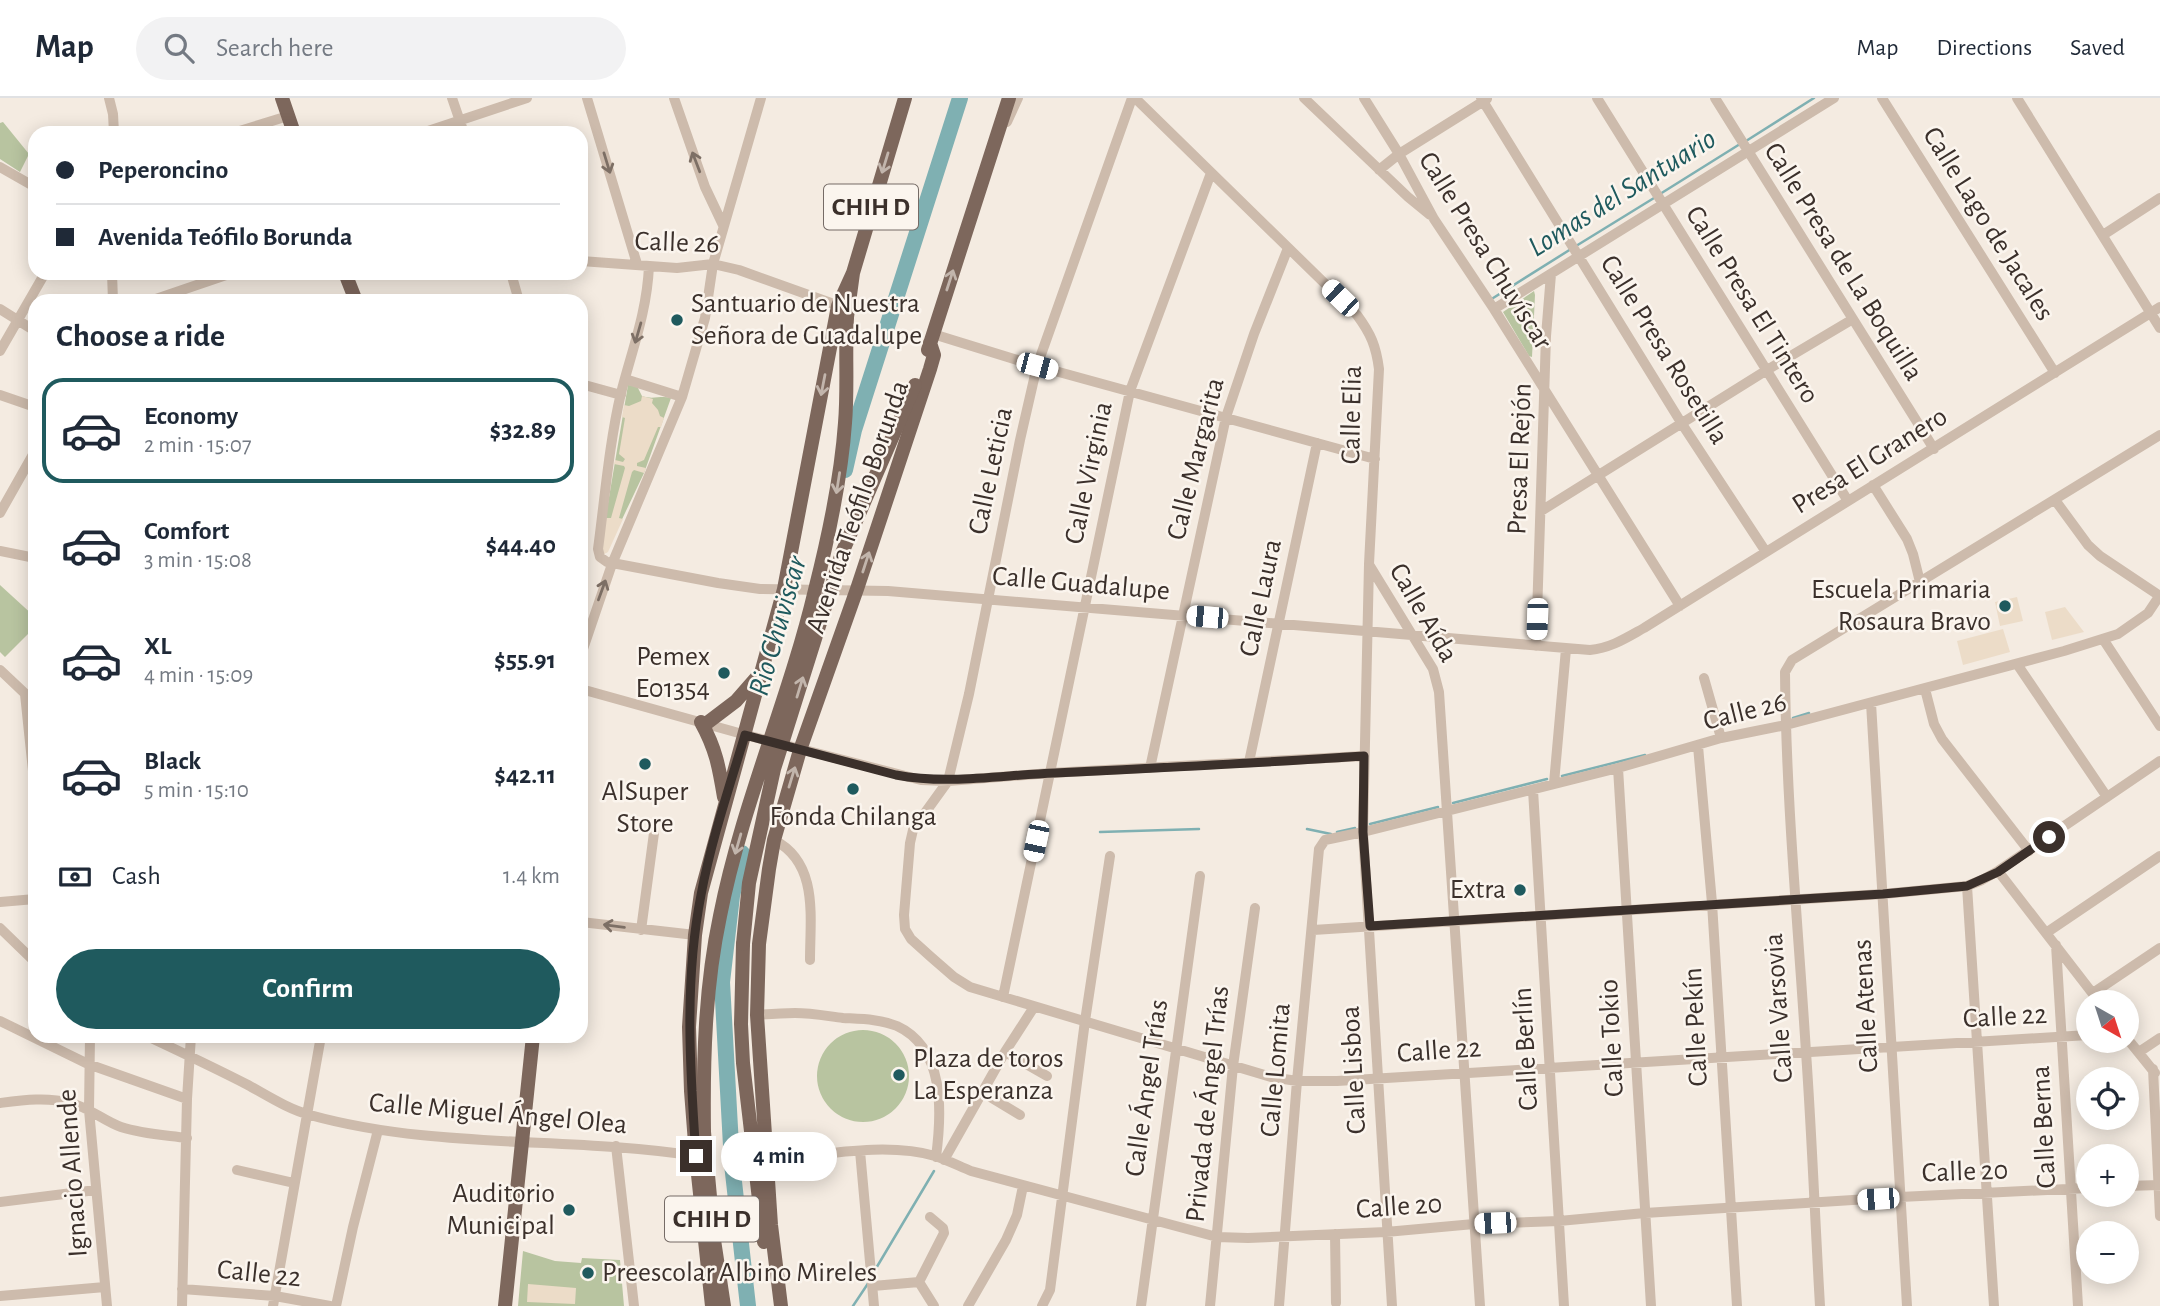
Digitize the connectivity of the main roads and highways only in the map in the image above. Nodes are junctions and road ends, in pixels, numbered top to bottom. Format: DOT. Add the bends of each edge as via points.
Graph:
graph roads {
  1 [pos="282,98"];
  2 [pos="905,98"];
  3 [pos="1009,98"];
  4 [pos="292,126"];
  5 [pos="844,311"];
  6 [pos="931,338"];
  7 [pos="762,670"];
  8 [pos="725,804"];
  9 [pos="769,869"];
  10 [pos="532,1043"];
  11 [pos="749,1109"];
  12 [pos="505,1306"];
  13 [pos="712,1306"];
  14 [pos="724,1306"];
  15 [pos="773,1306"];
  16 [pos="781,1306"];
  1 -- 4 [label="main road"];
  2 -- 5 [label="main road, CHIH D, one-way"];
  6 -- 3 [label="main road, Avenida Teófilo Borunda / CHIH D, one-way"];
  5 -- 7 [label="main road, Avenida Teófilo Borunda, one-way"];
  5 -- 14 [label="main road, CHIH D, one-way, bridge" via="845,422 835,501 812,604 745,819 710,974 704,1132"];
  9 -- 6 [label="main road, Avenida Teófilo Borunda, one-way" via="800,749 930,369 934,355"];
  11 -- 6 [label="main road, Avenida Teófilo Borunda / CHIH D, one-way, bridge" via="741,1024 744,921 771,782 842,553"];
  7 -- 8 [label="main road, Avenida Teófilo Borunda"];
  7 -- 8 [label="main road" via="736,701 704,723 716,754"];
  8 -- 13 [label="main road, Avenida Teófilo Borunda" via="701,893 689,1027 696,1156"];
  9 -- 11 [label="main road" via="757,901 752,952 753,1089"];
  9 -- 16 [label="main road, Avenida Teófilo Borunda" via="757,1015"];
  10 -- 12 [label="main road"];
  11 -- 15 [label="main road, Avenida Teófilo Borunda / CHIH D"];
}
